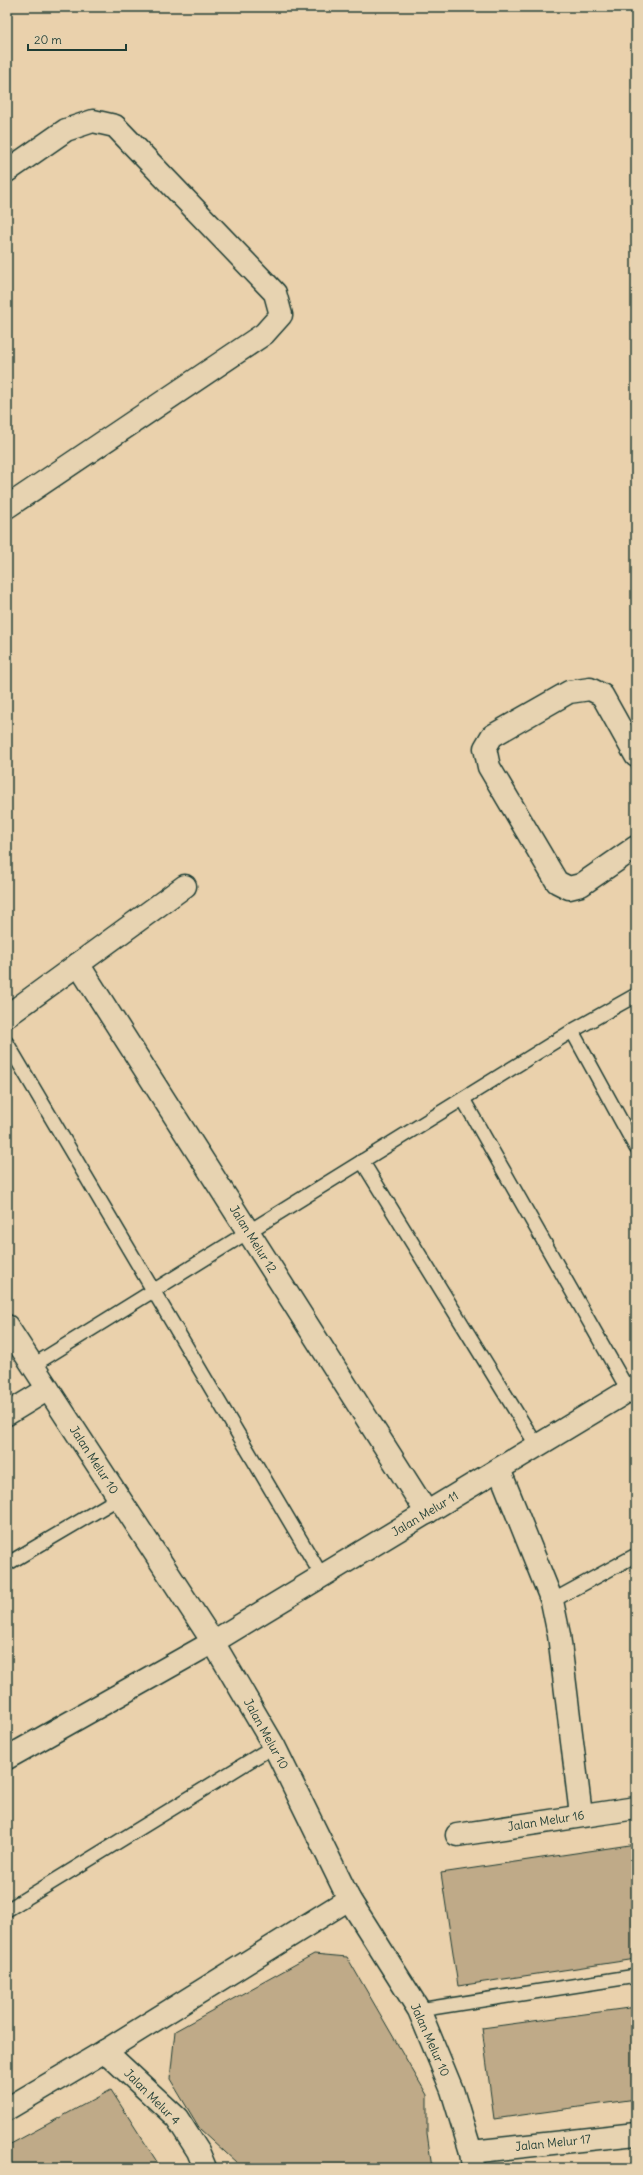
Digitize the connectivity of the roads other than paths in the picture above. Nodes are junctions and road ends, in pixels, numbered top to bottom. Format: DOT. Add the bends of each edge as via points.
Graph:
graph roads {
  1 [pos="7,172"];
  2 [pos="7,508"];
  3 [pos="636,756"];
  4 [pos="636,847"];
  5 [pos="185,886"];
  6 [pos="78,964"];
  7 [pos="636,994"];
  8 [pos="7,1016"];
  9 [pos="572,1031"];
  10 [pos="7,1043"];
  11 [pos="463,1099"];
  12 [pos="636,1148"];
  13 [pos="362,1161"];
  14 [pos="248,1232"];
  15 [pos="154,1292"];
  16 [pos="7,1326"];
  17 [pos="32,1366"];
  18 [pos="632,1388"];
  19 [pos="48,1389"];
  20 [pos="7,1414"];
  21 [pos="536,1446"];
  22 [pos="499,1469"];
  23 [pos="119,1498"];
  24 [pos="427,1513"];
  25 [pos="636,1555"];
  26 [pos="7,1564"];
  27 [pos="322,1576"];
  28 [pos="552,1601"];
  29 [pos="213,1642"];
  30 [pos="274,1746"];
  31 [pos="7,1758"];
  32 [pos="636,1808"];
  33 [pos="581,1815"];
  34 [pos="457,1835"];
  35 [pos="349,1899"];
  36 [pos="7,1910"];
  37 [pos="636,1976"];
  38 [pos="419,2010"];
  39 [pos="104,2051"];
  40 [pos="7,2109"];
  41 [pos="636,2134"];
  42 [pos="472,2160"];
  43 [pos="205,2168"];
  1 -- 2 [label="street" via="66,130 93,121 115,126 275,293 281,315 264,334"];
  3 -- 4 [label="street" via="602,695 590,689 569,692 492,736 485,748 489,767 558,882 569,888 581,885"];
  5 -- 6 [label="street"];
  6 -- 8 [label="street"];
  6 -- 14 [label="street, Jalan Melur 12"];
  7 -- 9 [label="lane"];
  9 -- 11 [label="lane"];
  9 -- 12 [label="lane"];
  10 -- 15 [label="lane"];
  11 -- 13 [label="lane"];
  11 -- 18 [label="lane"];
  13 -- 14 [label="lane"];
  13 -- 21 [label="lane"];
  14 -- 15 [label="lane"];
  14 -- 24 [label="street, Jalan Melur 12"];
  15 -- 17 [label="lane"];
  15 -- 27 [label="lane"];
  16 -- 17 [label="street, Jalan Melur 10"];
  17 -- 19 [label="street, Jalan Melur 10"];
  18 -- 21 [label="street, Jalan Melur 11"];
  19 -- 20 [label="street"];
  19 -- 23 [label="street, Jalan Melur 10"];
  21 -- 22 [label="street, Jalan Melur 11"];
  22 -- 24 [label="street, Jalan Melur 11"];
  22 -- 28 [label="street"];
  23 -- 26 [label="lane"];
  23 -- 29 [label="street, Jalan Melur 10"];
  24 -- 27 [label="street, Jalan Melur 11"];
  25 -- 28 [label="lane"];
  27 -- 29 [label="street, Jalan Melur 11"];
  28 -- 33 [label="street" via="559,1635"];
  29 -- 30 [label="street, Jalan Melur 10"];
  29 -- 31 [label="street, Jalan Melur 11"];
  30 -- 35 [label="street, Jalan Melur 10"];
  30 -- 36 [label="lane"];
  32 -- 33 [label="street, Jalan Melur 16"];
  33 -- 34 [label="street, Jalan Melur 16"];
  35 -- 38 [label="street, Jalan Melur 10"];
  35 -- 39 [label="street"];
  37 -- 38 [label="lane"];
  38 -- 42 [label="street, Jalan Melur 10" via="452,2090"];
  39 -- 40 [label="street"];
  39 -- 43 [label="street, Jalan Melur 4" via="177,2118 198,2151"];
  41 -- 42 [label="street, Jalan Melur 17"];
}
